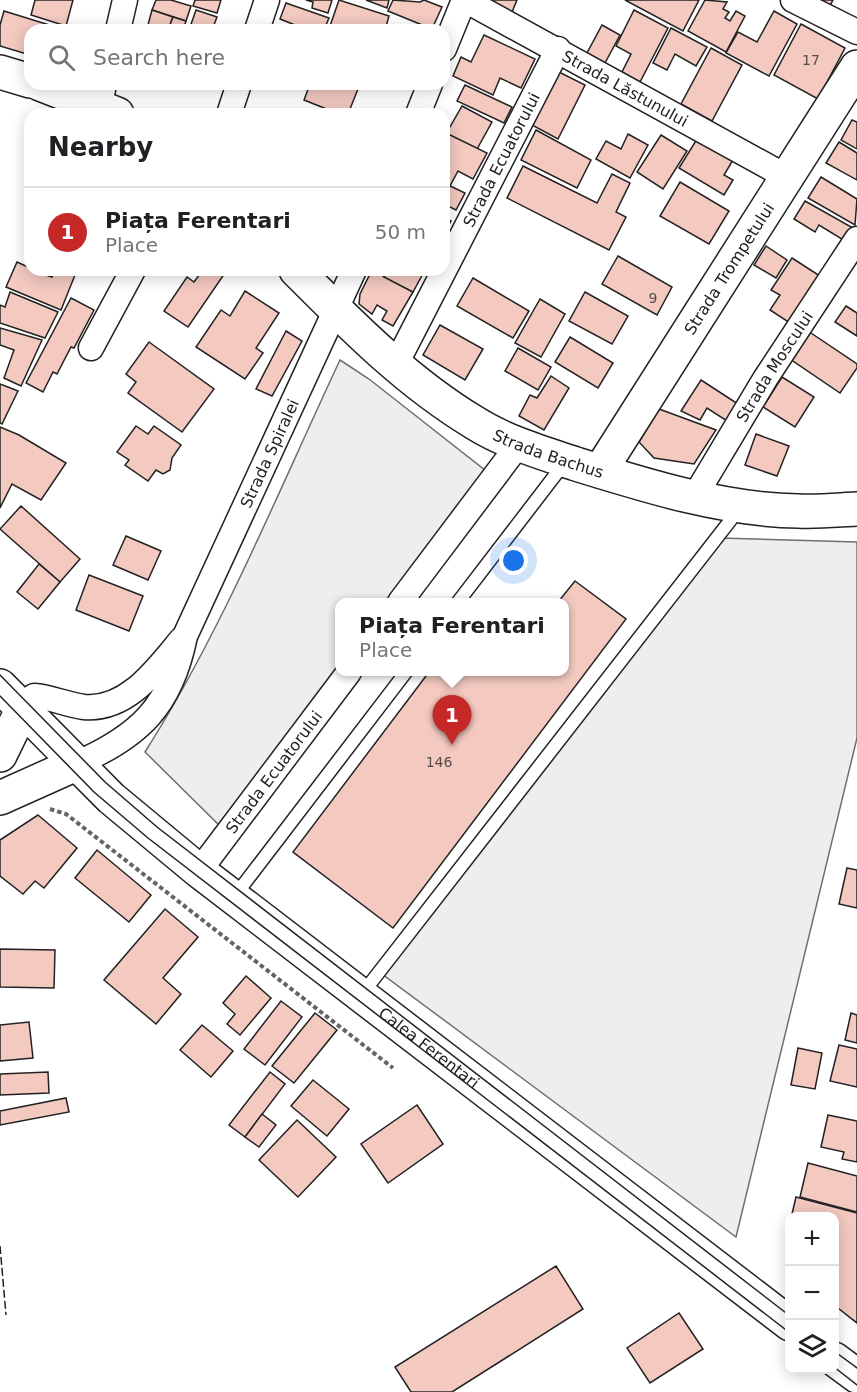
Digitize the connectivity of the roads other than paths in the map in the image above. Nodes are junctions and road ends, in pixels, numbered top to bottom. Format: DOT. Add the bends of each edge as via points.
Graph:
graph roads {
  1 [pos="125,0"];
  2 [pos="267,0"];
  3 [pos="465,0"];
  4 [pos="793,0"];
  5 [pos="119,24"];
  6 [pos="259,24"];
  7 [pos="857,32"];
  8 [pos="450,35"];
  9 [pos="558,49"];
  10 [pos="857,67"];
  11 [pos="0,72"];
  12 [pos="24,79"];
  13 [pos="64,90"];
  14 [pos="237,90"];
  15 [pos="428,90"];
  16 [pos="107,101"];
  17 [pos="231,108"];
  18 [pos="420,108"];
  19 [pos="787,177"];
  20 [pos="857,239"];
  21 [pos="450,259"];
  22 [pos="131,276"];
  23 [pos="302,276"];
  24 [pos="352,276"];
  25 [pos="441,276"];
  26 [pos="338,311"];
  27 [pos="91,348"];
  28 [pos="395,366"];
  29 [pos="519,444"];
  30 [pos="566,460"];
  31 [pos="600,471"];
  32 [pos="695,496"];
  33 [pos="741,506"];
  34 [pos="857,509"];
  35 [pos="404,598"];
  36 [pos="462,598"];
  37 [pos="185,636"];
  38 [pos="346,676"];
  39 [pos="403,676"];
  40 [pos="7,702"];
  41 [pos="0,755"];
  42 [pos="76,764"];
  43 [pos="0,798"];
  44 [pos="199,871"];
  45 [pos="233,898"];
  46 [pos="361,995"];
  47 [pos="785,1321"];
  48 [pos="839,1363"];
  49 [pos="857,1376"];
  1 -- 5 [label="street"];
  2 -- 6 [label="street"];
  3 -- 8 [label="street"];
  3 -- 9 [label="street, Strada Lăstunului"];
  4 -- 7 [label="street"];
  9 -- 19 [label="street, Strada Lăstunului"];
  9 -- 21 [label="street, Strada Ecuatorului"];
  10 -- 19 [label="street, Strada Trompetului"];
  11 -- 12 [label="street"];
  13 -- 16 [label="street"];
  14 -- 17 [label="street"];
  15 -- 18 [label="street"];
  19 -- 31 [label="street, Strada Trompetului"];
  20 -- 32 [label="street, Strada Moscului" via="765,378"];
  22 -- 27 [label="street"];
  23 -- 26 [label="street, Strada Bachus"];
  24 -- 26 [label="street, Strada Spiralei"];
  25 -- 28 [label="street, Strada Ecuatorului"];
  26 -- 28 [label="street, Strada Bachus"];
  26 -- 37 [label="street, Strada Spiralei"];
  28 -- 29 [label="street, Strada Bachus" via="478,425"];
  29 -- 30 [label="street, Strada Bachus"];
  29 -- 35 [label="street"];
  30 -- 31 [label="street, Strada Bachus"];
  30 -- 36 [label="lane"];
  31 -- 32 [label="street, Strada Bachus"];
  32 -- 33 [label="street, Strada Bachus"];
  33 -- 34 [label="street, Strada Bachus" via="797,511"];
  33 -- 46 [label="lane"];
  37 -- 40 [label="street, Strada Spiralei" via="147,679 116,702 86,707 34,696"];
  37 -- 42 [label="street, Strada Spiralei" via="166,692 143,724 110,748"];
  38 -- 44 [label="street, Strada Ecuatorului"];
  39 -- 45 [label="lane"];
  40 -- 41 [label="street" via="19,716"];
  40 -- 42 [label="street, Calea Ferentari"];
  42 -- 43 [label="street"];
  42 -- 44 [label="street, Calea Ferentari" via="123,809"];
  44 -- 45 [label="street, Calea Ferentari"];
  45 -- 46 [label="street, Calea Ferentari"];
  46 -- 47 [label="street, Calea Ferentari"];
  48 -- 49 [label="street"];
}
